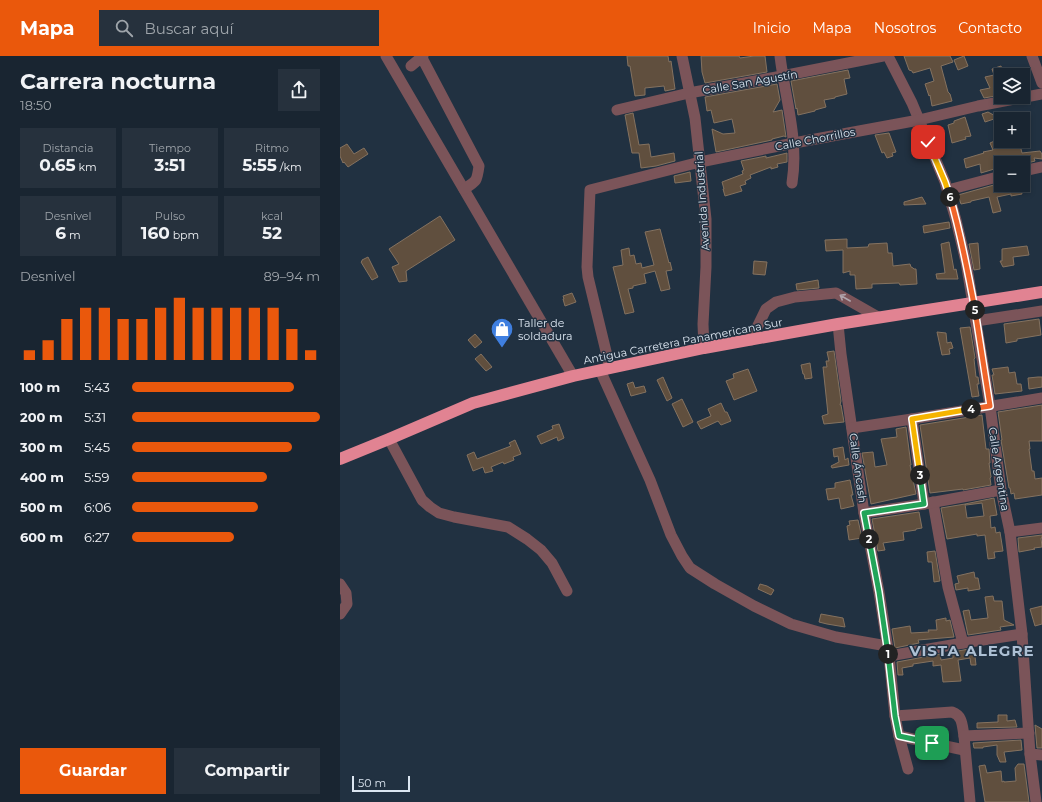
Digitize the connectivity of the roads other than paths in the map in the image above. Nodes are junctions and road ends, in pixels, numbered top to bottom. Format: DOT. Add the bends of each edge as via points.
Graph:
graph roads {
  1 [pos="386,56"];
  2 [pos="422,56"];
  3 [pos="682,56"];
  4 [pos="780,56"];
  5 [pos="883,56"];
  6 [pos="888,56"];
  7 [pos="1032,56"];
  8 [pos="411,66"];
  9 [pos="782,76"];
  10 [pos="1042,83"];
  11 [pos="690,93"];
  12 [pos="1042,94"];
  13 [pos="617,110"];
  14 [pos="919,120"];
  15 [pos="794,143"];
  16 [pos="700,162"];
  17 [pos="1042,167"];
  18 [pos="1030,170"];
  19 [pos="994,178"];
  20 [pos="792,183"];
  21 [pos="464,189"];
  22 [pos="948,190"];
  23 [pos="1042,292"];
  24 [pos="973,302"];
  25 [pos="1042,311"];
  26 [pos="878,317"];
  27 [pos="976,321"];
  28 [pos="838,324"];
  29 [pos="751,340"];
  30 [pos="704,348"];
  31 [pos="605,369"];
  32 [pos="573,376"];
  33 [pos="1042,398"];
  34 [pos="990,406"];
  35 [pos="912,419"];
  36 [pos="852,428"];
  37 [pos="389,439"];
  38 [pos="340,459"];
  39 [pos="1001,490"];
  40 [pos="929,503"];
  41 [pos="864,513"];
  42 [pos="1042,528"];
  43 [pos="1010,532"];
  44 [pos="340,584"];
  45 [pos="567,591"];
  46 [pos="340,614"];
  47 [pos="1022,634"];
  48 [pos="962,643"];
  49 [pos="888,651"];
  50 [pos="895,716"];
  51 [pos="1028,733"];
  52 [pos="899,736"];
  53 [pos="964,736"];
  54 [pos="964,750"];
  55 [pos="1030,754"];
  56 [pos="1042,755"];
  57 [pos="908,769"];
  58 [pos="970,802"];
  59 [pos="1036,802"];
  1 -- 21 [label="street"];
  2 -- 8 [label="street"];
  2 -- 21 [label="street" via="479,166 478,178"];
  3 -- 11 [label="street, Avenida Industrial"];
  4 -- 9 [label="street"];
  5 -- 9 [label="street, Calle San Agustín"];
  6 -- 14 [label="street, Calle Argentina"];
  7 -- 10 [label="street"];
  9 -- 11 [label="street, Calle San Agustín"];
  9 -- 15 [label="street"];
  11 -- 13 [label="street, Calle San Agustín"];
  11 -- 16 [label="street, Avenida Industrial"];
  12 -- 14 [label="street, Calle Chorrillos"];
  14 -- 15 [label="street, Calle Chorrillos"];
  14 -- 22 [label="street, Calle Argentina"];
  15 -- 16 [label="street, Calle Chorrillos"];
  15 -- 20 [label="street"];
  16 -- 30 [label="street, Avenida Industrial" via="706,219"];
  16 -- 31 [label="street, Calle Chorrillos" via="590,190 587,267"];
  17 -- 18 [label="street"];
  19 -- 22 [label="street"];
  21 -- 32 [label="street"];
  22 -- 24 [label="street, Calle Argentina"];
  23 -- 24 [label="highway, Antigua Carretera Panamericana Sur"];
  24 -- 26 [label="highway, Antigua Carretera Panamericana Sur"];
  24 -- 27 [label="street, Calle Argentina"];
  25 -- 27 [label="street"];
  26 -- 28 [label="highway, Antigua Carretera Panamericana Sur"];
  26 -- 29 [label="street, one-way" via="836,293 795,297 776,302 766,309"];
  27 -- 34 [label="street, Calle Argentina"];
  28 -- 29 [label="highway, Antigua Carretera Panamericana Sur"];
  28 -- 36 [label="street, Calle Áncash" via="840,354"];
  29 -- 30 [label="highway, Antigua Carretera Panamericana Sur"];
  30 -- 31 [label="highway, Antigua Carretera Panamericana Sur"];
  31 -- 32 [label="highway, Antigua Carretera Panamericana Sur"];
  31 -- 49 [label="street" via="671,534 690,568 728,592 791,624"];
  32 -- 37 [label="highway, Antigua Carretera Panamericana Sur" via="473,403"];
  33 -- 34 [label="street"];
  34 -- 35 [label="street"];
  34 -- 39 [label="street, Calle Argentina"];
  35 -- 36 [label="street"];
  35 -- 40 [label="street"];
  36 -- 41 [label="street, Calle Áncash"];
  37 -- 38 [label="highway, Antigua Carretera Panamericana Sur"];
  37 -- 45 [label="street" via="422,500 430,507 439,513 454,517 508,527 541,550 552,563"];
  39 -- 40 [label="street"];
  39 -- 43 [label="street, Calle Argentina"];
  40 -- 41 [label="street"];
  40 -- 48 [label="street"];
  41 -- 49 [label="street, Calle Áncash"];
  42 -- 43 [label="street"];
  43 -- 47 [label="street, Calle Argentina"];
  44 -- 46 [label="street" via="346,593 347,604"];
  47 -- 48 [label="street"];
  47 -- 51 [label="street, Calle Argentina"];
  48 -- 49 [label="street"];
  49 -- 50 [label="street, Calle Áncash"];
  50 -- 52 [label="street, Calle Áncash"];
  50 -- 53 [label="street" via="952,712 960,717"];
  51 -- 53 [label="street"];
  51 -- 55 [label="street, Calle Argentina"];
  52 -- 54 [label="street"];
  52 -- 57 [label="street, Calle Áncash"];
  53 -- 54 [label="street"];
  54 -- 58 [label="street"];
  55 -- 56 [label="street"];
  55 -- 59 [label="street, Calle Argentina"];
}
